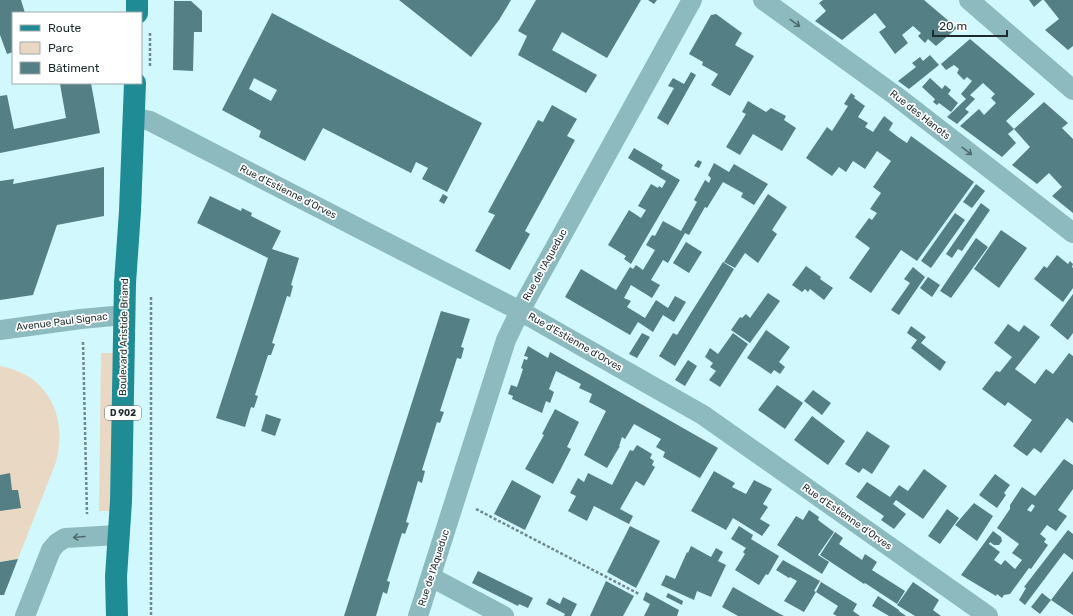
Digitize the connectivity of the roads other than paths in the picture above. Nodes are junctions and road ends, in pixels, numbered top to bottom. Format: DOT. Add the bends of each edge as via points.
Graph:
graph roads {
  1 [pos="137,0"];
  2 [pos="692,0"];
  3 [pos="763,0"];
  4 [pos="968,0"];
  5 [pos="141,12"];
  6 [pos="141,84"];
  7 [pos="1073,90"];
  8 [pos="133,116"];
  9 [pos="1073,233"];
  10 [pos="520,311"];
  11 [pos="124,315"];
  12 [pos="0,330"];
  13 [pos="118,535"];
  14 [pos="431,577"];
  15 [pos="24,616"];
  16 [pos="117,616"];
  17 [pos="418,616"];
  18 [pos="504,616"];
  19 [pos="988,616"];
  1 -- 5 [label="main road"];
  2 -- 10 [label="street, Rue de l'Aqueduc"];
  3 -- 9 [label="street, Rue des Hanots, one-way" via="896,96"];
  4 -- 7 [label="street"];
  6 -- 8 [label="main road, Boulevard Aristide Briand / D 902"];
  8 -- 10 [label="street, Rue d'Estienne d'Orves" via="150,121"];
  8 -- 11 [label="main road, Boulevard Aristide Briand / D 902"];
  10 -- 14 [label="street, Rue de l'Aqueduc" via="506,340"];
  10 -- 19 [label="street, Rue d'Estienne d'Orves" via="703,415"];
  11 -- 12 [label="street, Avenue Paul Signac"];
  11 -- 13 [label="main road, Boulevard Aristide Briand / D 902" via="121,501"];
  13 -- 15 [label="street, one-way" via="65,538 57,543 51,550"];
  13 -- 16 [label="main road, Boulevard Aristide Briand / D 902"];
  14 -- 17 [label="street, Rue de l'Aqueduc"];
  14 -- 18 [label="street"];
}
